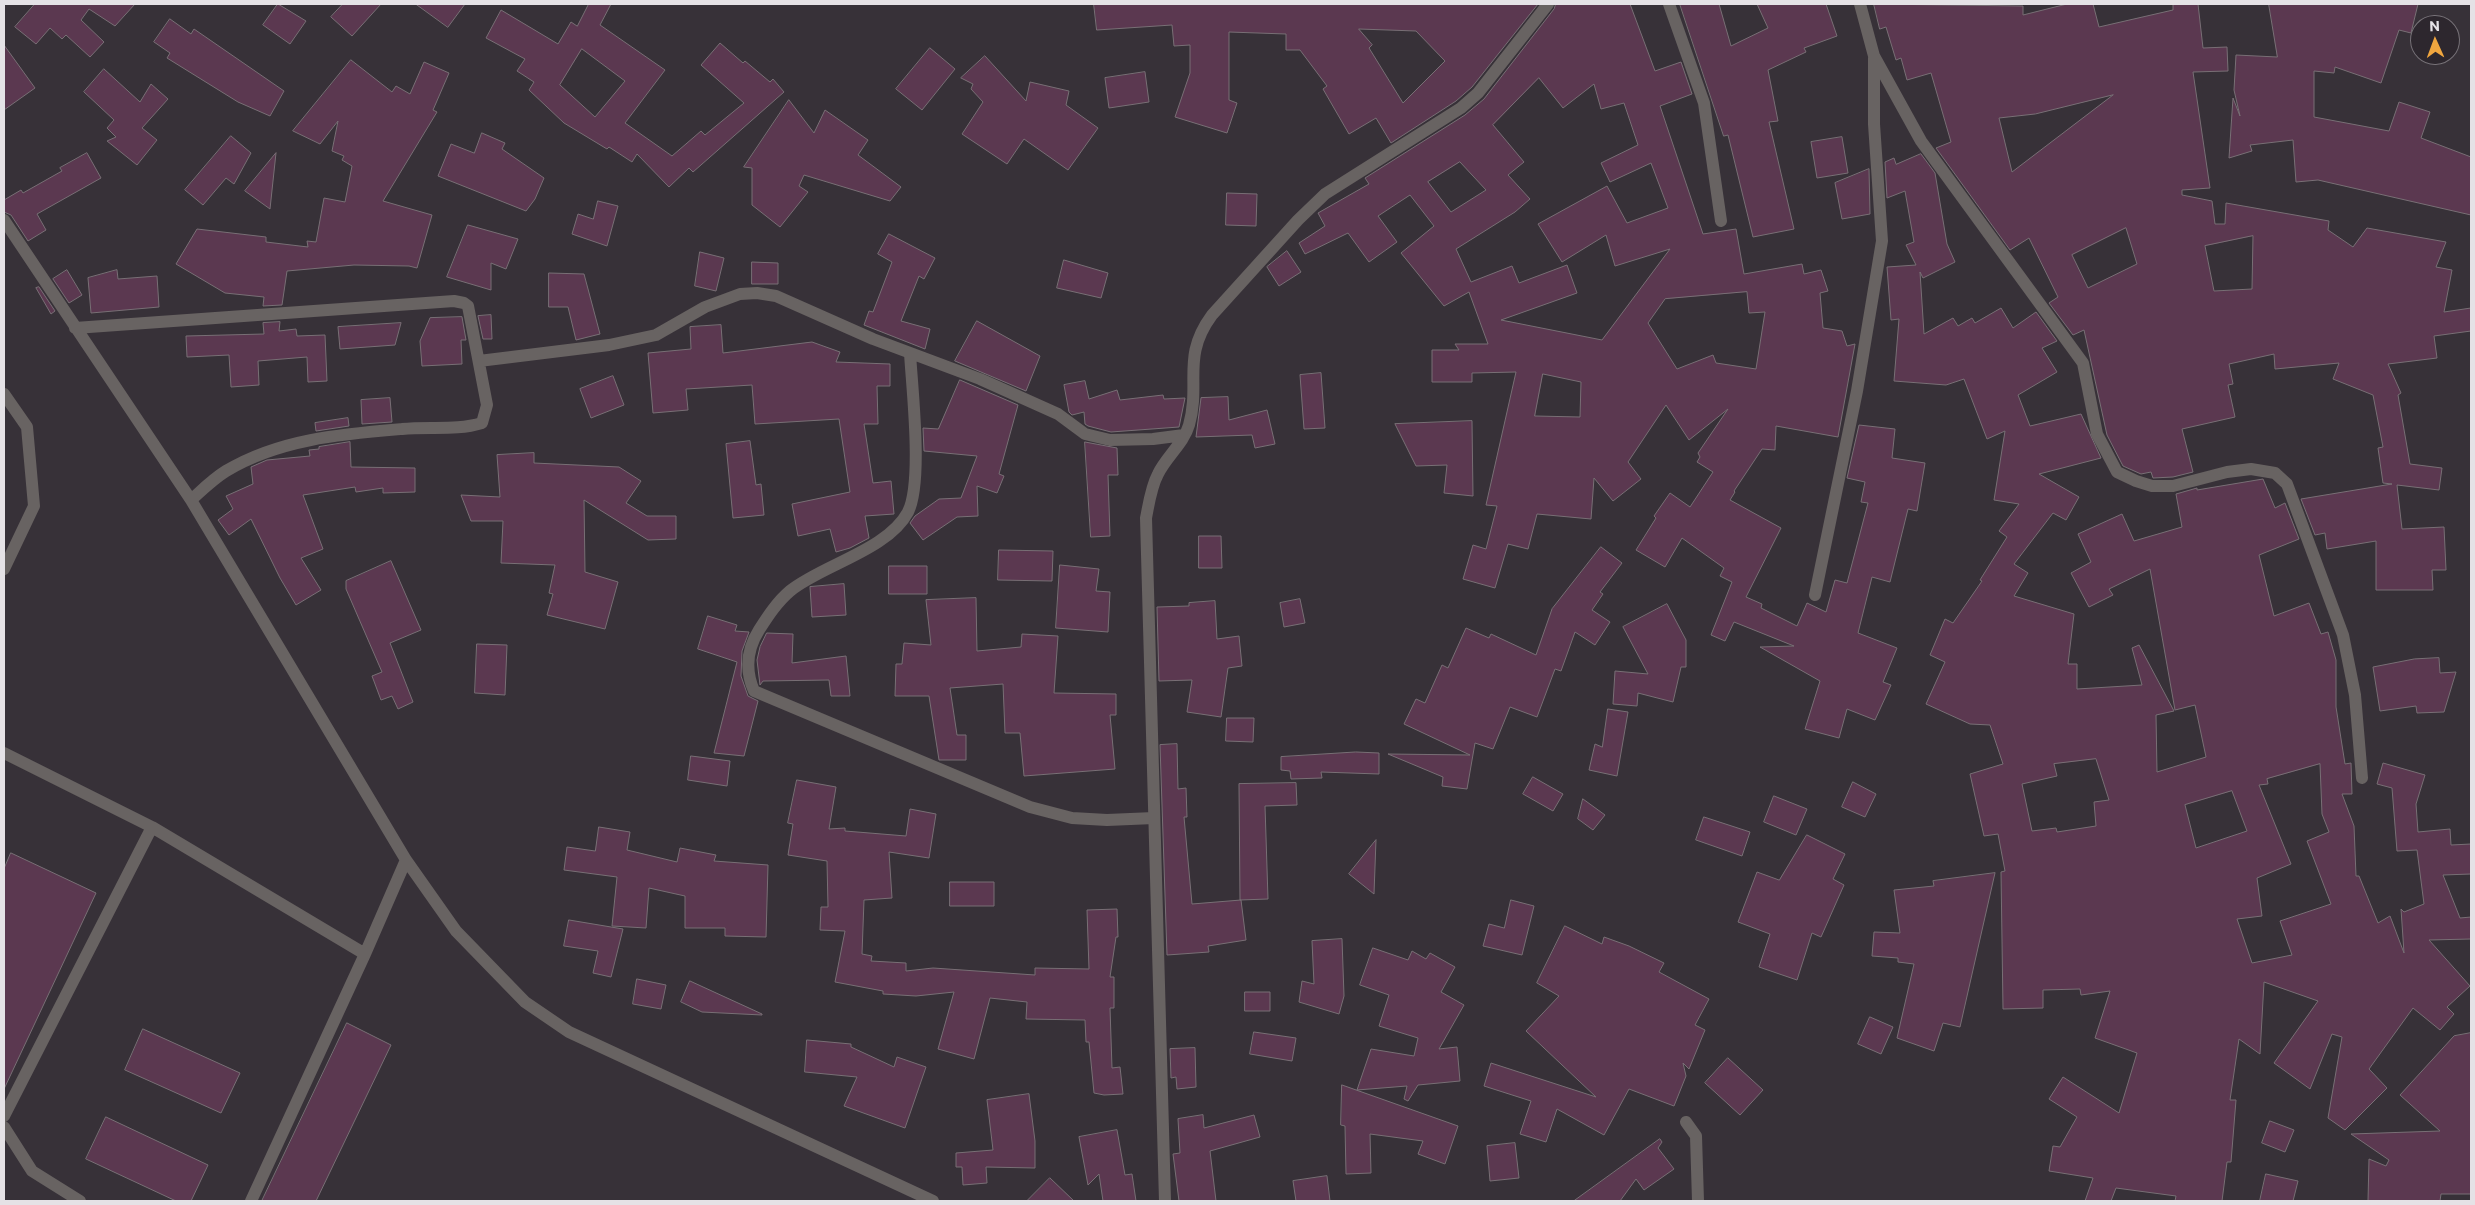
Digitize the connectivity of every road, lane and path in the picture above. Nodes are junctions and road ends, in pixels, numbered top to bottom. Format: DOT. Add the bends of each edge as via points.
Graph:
graph roads {
  1 [pos="1548,4"];
  2 [pos="1669,4"];
  3 [pos="1860,4"];
  4 [pos="1874,56"];
  5 [pos="4,220"];
  6 [pos="1721,221"];
  7 [pos="75,328"];
  8 [pos="910,353"];
  9 [pos="479,361"];
  10 [pos="4,394"];
  11 [pos="1184,435"];
  12 [pos="191,500"];
  13 [pos="4,569"];
  14 [pos="1815,595"];
  15 [pos="4,753"];
  16 [pos="2362,778"];
  17 [pos="1154,818"];
  18 [pos="152,827"];
  19 [pos="406,860"];
  20 [pos="365,954"];
  21 [pos="4,1116"];
  22 [pos="1686,1122"];
  23 [pos="4,1127"];
  24 [pos="80,1201"];
  25 [pos="251,1201"];
  26 [pos="933,1201"];
  27 [pos="1165,1201"];
  28 [pos="1698,1201"];
  1 -- 11 [label="street" via="1478,93 1447,118 1325,194 1212,315 1200,330 1194,350 1191,413"];
  2 -- 6 [label="street" via="1704,103"];
  3 -- 4 [label="street"];
  4 -- 14 [label="street" via="1874,124 1882,241 1857,391"];
  4 -- 16 [label="street" via="1921,141 2082,362 2097,434 2117,472 2152,486 2173,486 2250,469 2275,473 2287,484 2342,635 2355,695"];
  5 -- 7 [label="street"];
  7 -- 9 [label="street" via="454,301 464,303 470,310"];
  7 -- 12 [label="street"];
  8 -- 9 [label="street" via="776,296 740,294 705,307 656,335 608,346"];
  8 -- 11 [label="street" via="980,379 1058,414 1085,434 1116,440"];
  8 -- 17 [label="street" via="915,452 908,511 896,526 865,550 807,580 789,592 771,611 756,636 748,659 749,679 754,691 1030,807 1072,818"];
  9 -- 12 [label="street" via="487,405 482,423 469,427 342,434 306,441 247,459 224,472"];
  10 -- 13 [label="street" via="27,426 34,506"];
  11 -- 17 [label="street" via="1158,474 1146,518"];
  12 -- 19 [label="street"];
  15 -- 18 [label="street"];
  17 -- 27 [label="street"];
  18 -- 20 [label="street"];
  18 -- 21 [label="street"];
  19 -- 20 [label="street"];
  19 -- 26 [label="street" via="456,931 524,1002 569,1032"];
  20 -- 25 [label="street"];
  22 -- 28 [label="street" via="1696,1136"];
  23 -- 24 [label="street" via="32,1171"];
}
